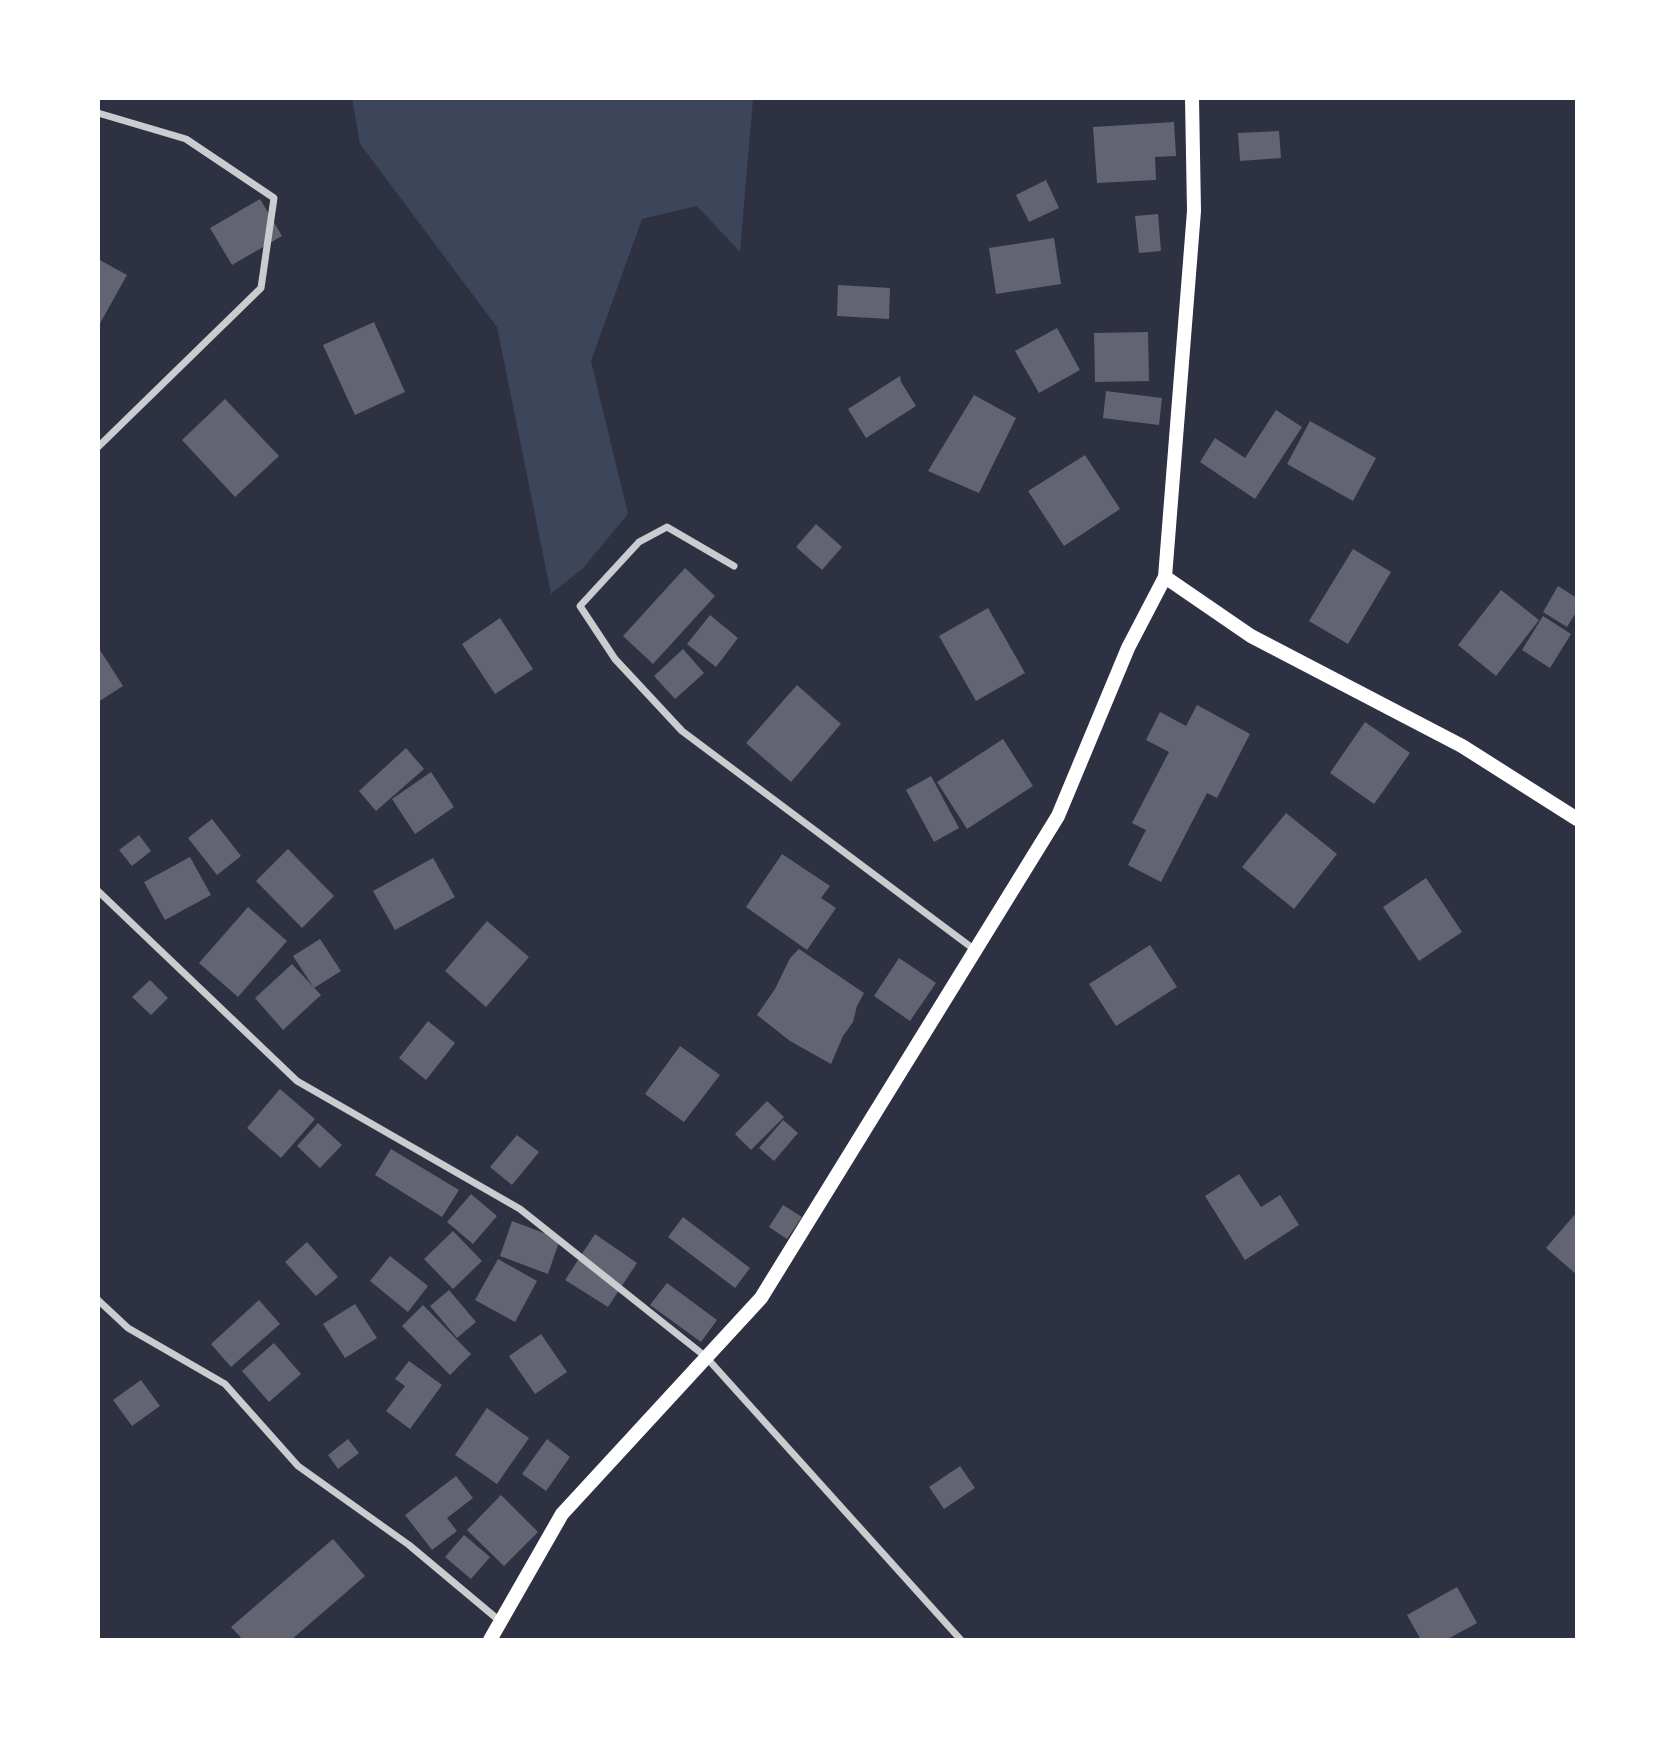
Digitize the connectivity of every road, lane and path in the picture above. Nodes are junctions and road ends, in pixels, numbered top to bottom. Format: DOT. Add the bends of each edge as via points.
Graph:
graph roads {
  1 [pos="1192,98"];
  2 [pos="98,113"];
  3 [pos="98,447"];
  4 [pos="734,566"];
  5 [pos="1165,577"];
  6 [pos="1577,819"];
  7 [pos="98,891"];
  8 [pos="975,950"];
  9 [pos="98,1300"];
  10 [pos="706,1357"];
  11 [pos="501,1622"];
  12 [pos="490,1640"];
  13 [pos="961,1640"];
  1 -- 5 [label="main road" via="1194,211"];
  2 -- 3 [label="street" via="186,139 274,198 261,288"];
  4 -- 8 [label="street" via="667,527 639,542 580,606 615,659 682,732"];
  5 -- 6 [label="main road" via="1251,636 1462,746"];
  5 -- 8 [label="main road" via="1128,648 1058,816"];
  7 -- 10 [label="street" via="297,1081 520,1209"];
  8 -- 10 [label="main road" via="761,1298"];
  9 -- 11 [label="street" via="128,1328 225,1384 298,1466 409,1545"];
  10 -- 11 [label="main road" via="562,1514"];
  10 -- 13 [label="street"];
  11 -- 12 [label="main road"];
}
